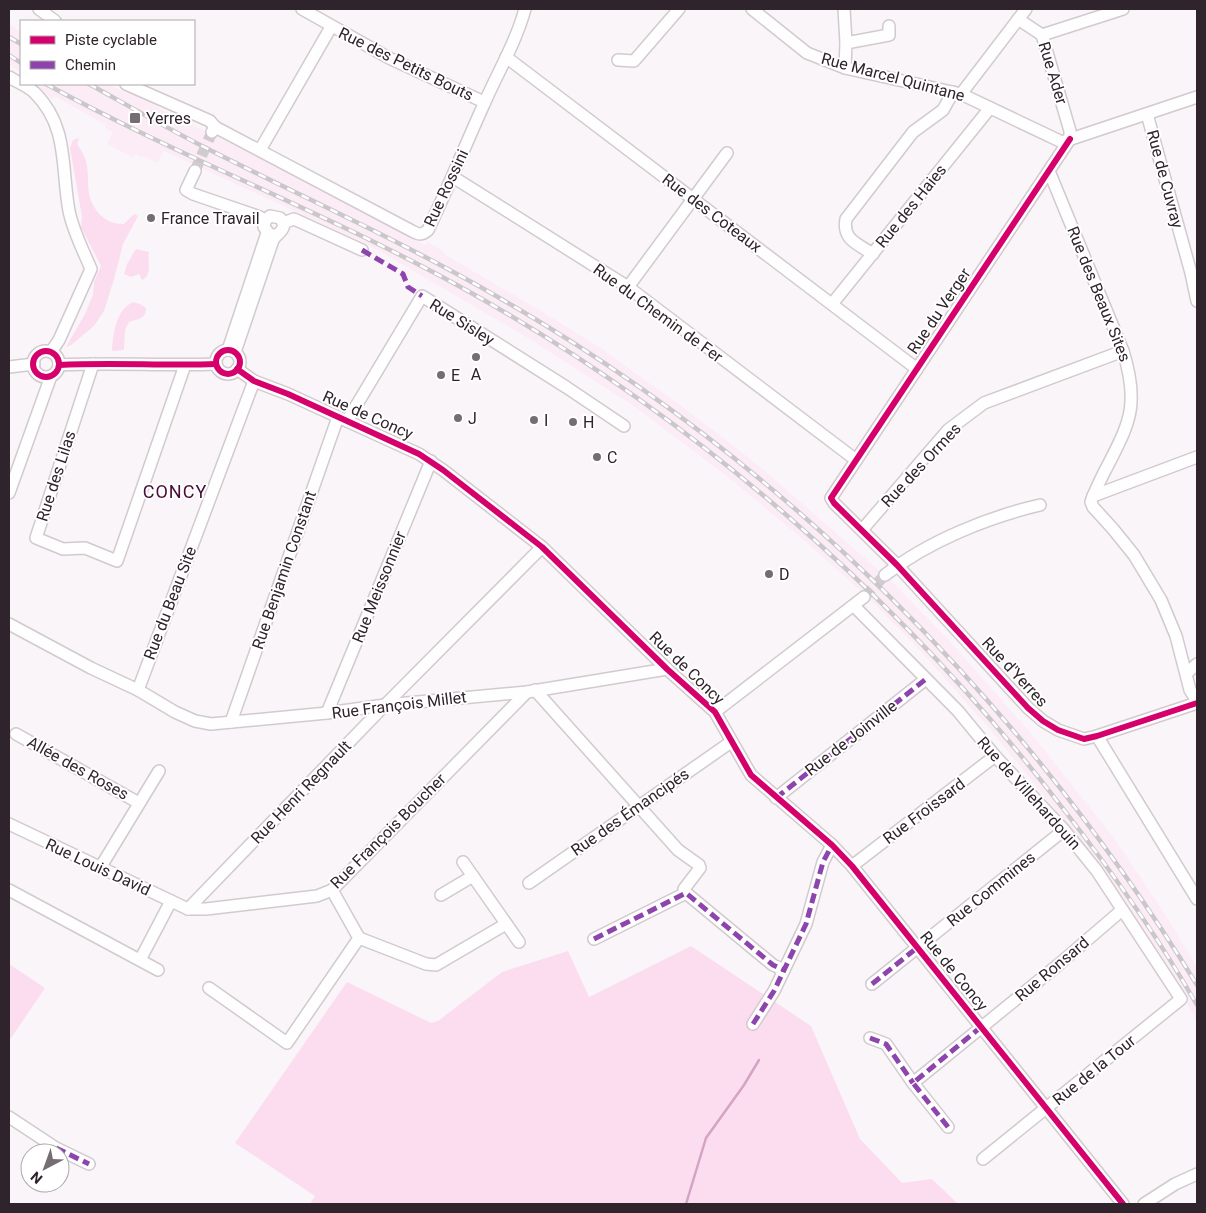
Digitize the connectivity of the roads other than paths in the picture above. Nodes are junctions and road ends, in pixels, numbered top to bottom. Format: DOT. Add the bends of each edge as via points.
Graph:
graph roads {
  1 [pos="39,9"];
  2 [pos="302,9"];
  3 [pos="525,9"];
  4 [pos="679,9"];
  5 [pos="752,9"];
  6 [pos="1026,9"];
  7 [pos="1123,9"];
  8 [pos="846,10"];
  9 [pos="1018,19"];
  10 [pos="54,20"];
  11 [pos="889,26"];
  12 [pos="331,27"];
  13 [pos="1042,35"];
  14 [pos="846,43"];
  15 [pos="506,57"];
  16 [pos="618,60"];
  17 [pos="844,68"];
  18 [pos="9,77"];
  19 [pos="20,84"];
  20 [pos="22,85"];
  21 [pos="128,85"];
  22 [pos="957,93"];
  23 [pos="1197,98"];
  24 [pos="484,102"];
  25 [pos="990,108"];
  26 [pos="1147,114"];
  27 [pos="1070,139"];
  28 [pos="260,150"];
  29 [pos="727,153"];
  30 [pos="195,170"];
  31 [pos="1049,171"];
  32 [pos="453,177"];
  33 [pos="692,199"];
  34 [pos="265,221"];
  35 [pos="283,223"];
  36 [pos="272,234"];
  37 [pos="362,250"];
  38 [pos="873,254"];
  39 [pos="628,287"];
  40 [pos="1197,301"];
  41 [pos="832,304"];
  42 [pos="232,351"];
  43 [pos="1123,351"];
  44 [pos="50,352"];
  45 [pos="34,364"];
  46 [pos="93,364"];
  47 [pos="216,364"];
  48 [pos="59,365"];
  49 [pos="185,365"];
  50 [pos="9,367"];
  51 [pos="917,369"];
  52 [pos="237,370"];
  53 [pos="51,376"];
  54 [pos="254,381"];
  55 [pos="343,419"];
  56 [pos="624,426"];
  57 [pos="1197,457"];
  58 [pos="856,460"];
  59 [pos="431,461"];
  60 [pos="9,493"];
  61 [pos="831,498"];
  62 [pos="1092,499"];
  63 [pos="1040,505"];
  64 [pos="862,530"];
  65 [pos="542,547"];
  66 [pos="897,566"];
  67 [pos="885,575"];
  68 [pos="864,597"];
  69 [pos="854,606"];
  70 [pos="9,624"];
  71 [pos="1197,664"];
  72 [pos="667,669"];
  73 [pos="1187,673"];
  74 [pos="926,679"];
  75 [pos="138,690"];
  76 [pos="531,691"];
  77 [pos="1197,702"];
  78 [pos="385,705"];
  79 [pos="715,712"];
  80 [pos="327,714"];
  81 [pos="231,722"];
  82 [pos="16,734"];
  83 [pos="1096,736"];
  84 [pos="731,742"];
  85 [pos="995,756"];
  86 [pos="159,770"];
  87 [pos="776,798"];
  88 [pos="140,803"];
  89 [pos="639,805"];
  90 [pos="9,824"];
  91 [pos="1064,830"];
  92 [pos="832,845"];
  93 [pos="463,862"];
  94 [pos="852,866"];
  95 [pos="100,868"];
  96 [pos="473,876"];
  97 [pos="529,882"];
  98 [pos="9,890"];
  99 [pos="332,890"];
  100 [pos="686,893"];
  101 [pos="441,895"];
  102 [pos="1197,899"];
  103 [pos="171,901"];
  104 [pos="188,909"];
  105 [pos="1122,910"];
  106 [pos="506,924"];
  107 [pos="360,938"];
  108 [pos="594,939"];
  109 [pos="520,942"];
  110 [pos="918,947"];
  111 [pos="140,960"];
  112 [pos="158,970"];
  113 [pos="784,970"];
  114 [pos="872,984"];
  115 [pos="209,988"];
  116 [pos="1181,999"];
  117 [pos="753,1024"];
  118 [pos="981,1027"];
  119 [pos="870,1038"];
  120 [pos="913,1083"];
  121 [pos="1047,1108"];
  122 [pos="9,1116"];
  123 [pos="948,1127"];
  124 [pos="983,1159"];
  125 [pos="89,1164"];
  126 [pos="1197,1174"];
  127 [pos="1123,1204"];
  128 [pos="1144,1204"];
  1 -- 10 [label="street"];
  2 -- 12 [label="street, Rue des Petits Bouts"];
  3 -- 15 [label="street, Rue Rossini"];
  4 -- 16 [label="street" via="634,61"];
  5 -- 17 [label="street, Rue Marcel Quintane" via="807,53"];
  6 -- 9 [label="street"];
  7 -- 13 [label="street"];
  8 -- 14 [label="street"];
  9 -- 13 [label="street, Rue Ader"];
  9 -- 22 [label="street"];
  11 -- 14 [label="street" via="889,36"];
  12 -- 24 [label="street, Rue des Petits Bouts"];
  12 -- 28 [label="street"];
  13 -- 27 [label="street, Rue Ader"];
  14 -- 17 [label="street"];
  15 -- 24 [label="street, Rue Rossini"];
  15 -- 33 [label="street, Rue des Coteaux"];
  17 -- 22 [label="street, Rue Marcel Quintane"];
  18 -- 19 [label="street"];
  20 -- 44 [label="street" via="34,92 55,121 60,136 69,211 91,269"];
  21 -- 28 [label="street, Rue Rossini" via="200,115 210,121 214,130"];
  22 -- 25 [label="street, Rue Marcel Quintane"];
  22 -- 38 [label="street" via="943,110 913,132 846,220 847,236"];
  23 -- 26 [label="street"];
  24 -- 32 [label="street, Rue Rossini"];
  25 -- 27 [label="street, Rue Marcel Quintane" via="1062,142"];
  25 -- 38 [label="street, Rue des Haies"];
  26 -- 27 [label="street"];
  26 -- 40 [label="street, Rue de Cuvray"];
  27 -- 31 [label="street, Rue du Verger"];
  28 -- 32 [label="street, Rue Rossini" via="418,234 428,230"];
  29 -- 33 [label="street"];
  30 -- 34 [label="street" via="186,190 260,216"];
  31 -- 43 [label="street, Rue des Beaux Sites"];
  31 -- 51 [label="street, Rue du Verger"];
  32 -- 39 [label="street, Rue du Chemin de Fer"];
  33 -- 39 [label="street"];
  33 -- 41 [label="street, Rue des Coteaux"];
  34 -- 35 [label="street" via="274,216"];
  34 -- 36 [label="street" via="264,227"];
  35 -- 36 [label="street" via="281,232"];
  35 -- 37 [label="street" via="294,219"];
  36 -- 42 [label="street"];
  38 -- 41 [label="street, Rue des Haies"];
  39 -- 58 [label="street, Rue du Chemin de Fer"];
  41 -- 51 [label="street, Rue des Coteaux"];
  42 -- 47 [label="street" via="220,352"];
  42 -- 52 [label="street" via="240,362"];
  43 -- 62 [label="street, Rue des Beaux Sites" via="1132,402 1126,426"];
  43 -- 64 [label="street, Rue des Ormes" via="984,403 948,430"];
  44 -- 45 [label="street" via="40,353"];
  44 -- 48 [label="street" via="57,357"];
  45 -- 50 [label="street"];
  45 -- 53 [label="street" via="40,376"];
  46 -- 48 [label="street, Rue de Concy"];
  46 -- 49 [label="street, Rue de Concy"];
  46 -- 49 [label="street, Rue des Lilas" via="36,538 63,549 85,548 117,561"];
  47 -- 49 [label="street, Rue de Concy"];
  47 -- 52 [label="street, Rue de Concy" via="224,373 231,374"];
  48 -- 53 [label="street"];
  51 -- 58 [label="street, Rue du Verger"];
  52 -- 54 [label="street, Rue de Concy"];
  53 -- 60 [label="street"];
  54 -- 55 [label="street, Rue de Concy"];
  54 -- 75 [label="street, Rue du Beau Site"];
  55 -- 56 [label="street, Rue Sisley" via="422,296"];
  55 -- 59 [label="street, Rue de Concy"];
  55 -- 81 [label="street, Rue Benjamin Constant"];
  57 -- 62 [label="street"];
  58 -- 61 [label="street, Rue du Verger"];
  59 -- 65 [label="street, Rue de Concy"];
  59 -- 80 [label="street, Rue Meissonnier"];
  61 -- 64 [label="street, Rue d'Yerres"];
  62 -- 73 [label="street" via="1092,507 1134,555 1161,600"];
  63 -- 66 [label="street" via="1013,511 938,542"];
  64 -- 66 [label="street, Rue d'Yerres"];
  65 -- 72 [label="street, Rue de Concy"];
  65 -- 78 [label="street, Rue Henri Regnault"];
  66 -- 67 [label="street"];
  66 -- 83 [label="street, Rue d'Yerres" via="1042,721 1084,738"];
  68 -- 69 [label="street"];
  69 -- 74 [label="street, Rue de Villehardouin"];
  69 -- 79 [label="street"];
  70 -- 75 [label="street"];
  71 -- 73 [label="street"];
  72 -- 76 [label="street, Rue François Millet"];
  72 -- 79 [label="street, Rue de Concy"];
  73 -- 77 [label="street" via="1190,690"];
  74 -- 85 [label="street, Rue de Villehardouin"];
  74 -- 87 [label="street, Rue de Joinville"];
  75 -- 81 [label="street, Rue François Millet" via="196,721 211,724"];
  76 -- 78 [label="street, Rue François Millet"];
  76 -- 89 [label="street"];
  76 -- 99 [label="street, Rue François Boucher"];
  77 -- 83 [label="street, Rue d'Yerres"];
  78 -- 80 [label="street, Rue François Millet"];
  78 -- 104 [label="street, Rue Henri Regnault"];
  79 -- 84 [label="street, Rue de Concy"];
  80 -- 81 [label="street, Rue François Millet"];
  82 -- 88 [label="street, Allée des Roses"];
  83 -- 102 [label="street"];
  84 -- 87 [label="street, Rue de Concy" via="750,774"];
  84 -- 89 [label="street, Rue des Émancipés"];
  85 -- 91 [label="street, Rue de Villehardouin"];
  85 -- 94 [label="street, Rue Froissard"];
  86 -- 88 [label="street"];
  87 -- 92 [label="street, Rue de Concy"];
  88 -- 95 [label="street"];
  89 -- 97 [label="street, Rue des Émancipés"];
  89 -- 100 [label="street" via="678,850 700,865 684,889"];
  90 -- 95 [label="street, Rue Louis David"];
  91 -- 105 [label="street, Rue de Villehardouin" via="1097,871"];
  91 -- 110 [label="street, Rue Commines"];
  92 -- 94 [label="street, Rue de Concy"];
  92 -- 113 [label="street" via="823,862 806,924"];
  93 -- 96 [label="street"];
  94 -- 110 [label="street, Rue de Concy"];
  95 -- 103 [label="street, Rue Louis David"];
  96 -- 101 [label="street"];
  96 -- 106 [label="street"];
  98 -- 111 [label="street"];
  99 -- 104 [label="street, Rue François Boucher" via="317,896"];
  99 -- 107 [label="street"];
  100 -- 108 [label="street"];
  100 -- 113 [label="street" via="773,965"];
  103 -- 104 [label="street, Rue Louis David"];
  103 -- 111 [label="street"];
  105 -- 116 [label="street, Rue de Villehardouin"];
  105 -- 118 [label="street, Rue Ronsard"];
  106 -- 107 [label="street" via="436,965"];
  106 -- 109 [label="street"];
  107 -- 115 [label="street" via="287,1043"];
  110 -- 114 [label="street, Rue Commines"];
  110 -- 118 [label="street, Rue de Concy"];
  111 -- 112 [label="street"];
  113 -- 117 [label="street"];
  116 -- 121 [label="street, Rue de la Tour"];
  118 -- 120 [label="street, Rue Ronsard"];
  118 -- 121 [label="street, Rue de Concy"];
  119 -- 120 [label="street" via="886,1044"];
  120 -- 123 [label="street"];
  121 -- 124 [label="street, Rue de la Tour"];
  121 -- 127 [label="street, Rue de Concy"];
  122 -- 125 [label="street" via="56,1148"];
  126 -- 128 [label="street"];
}
